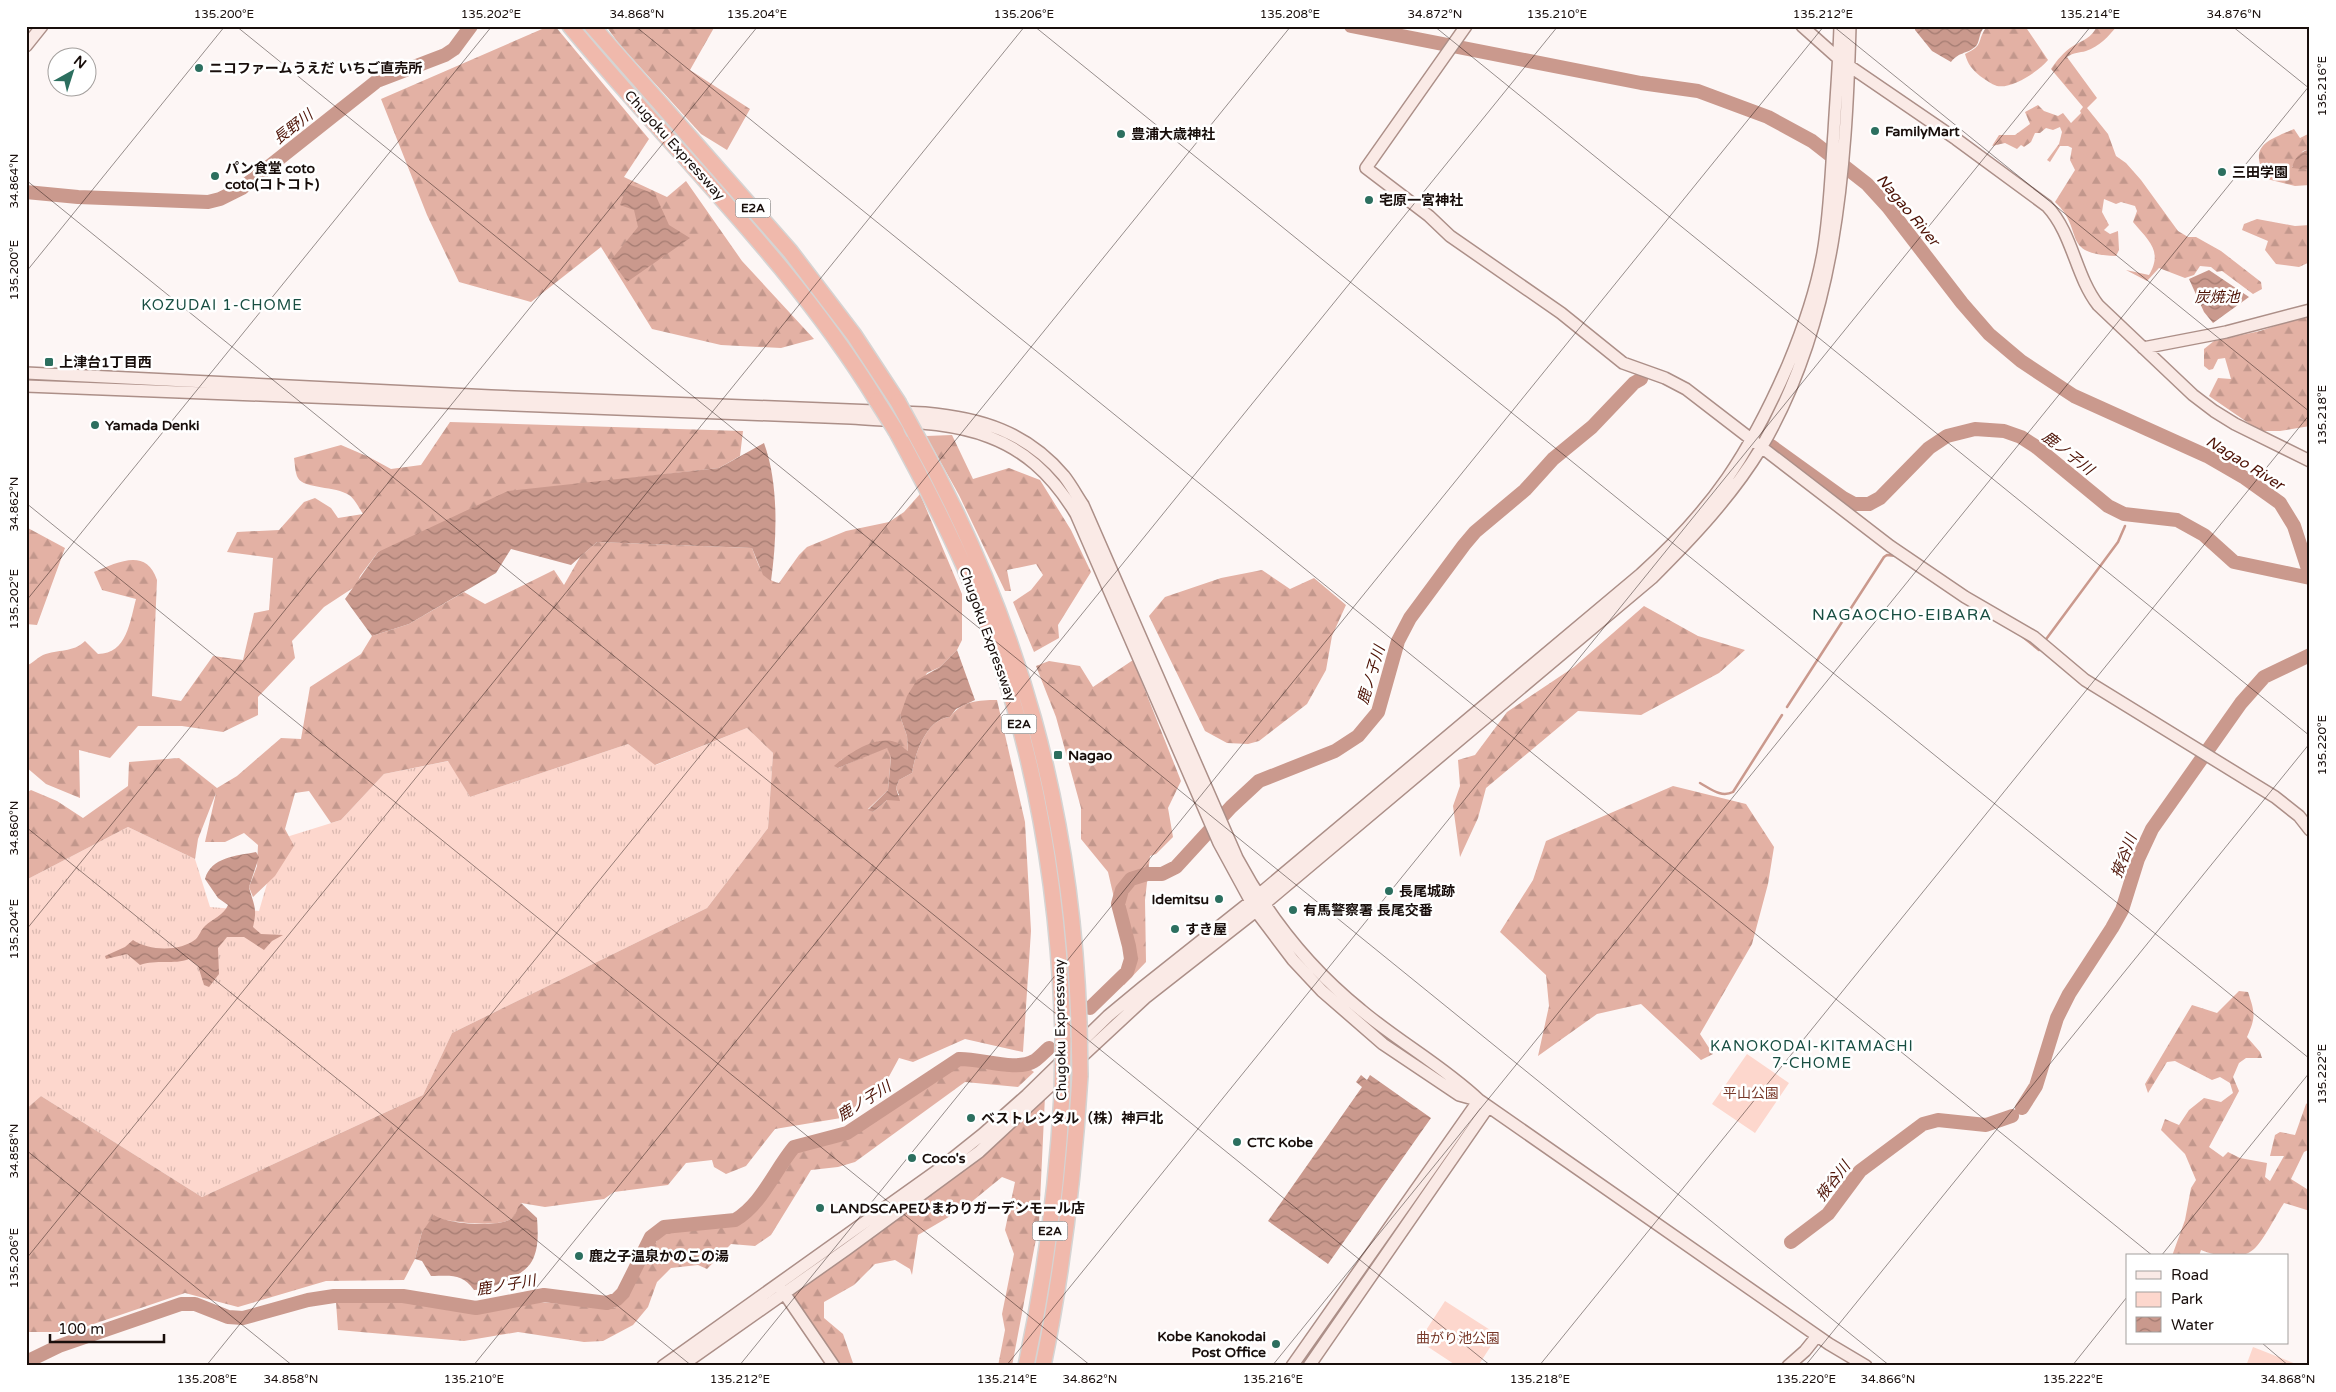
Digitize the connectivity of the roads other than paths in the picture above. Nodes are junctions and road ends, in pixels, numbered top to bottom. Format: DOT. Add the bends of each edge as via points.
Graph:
graph roads {
  1 [pos="42,26"];
  2 [pos="570,26"];
  3 [pos="592,26"];
  4 [pos="1802,26"];
  5 [pos="1840,26"];
  6 [pos="1850,26"];
  7 [pos="1464,29"];
  8 [pos="26,46"];
  9 [pos="1844,62"];
  10 [pos="2310,310"];
  11 [pos="2143,348"];
  12 [pos="26,373"];
  13 [pos="26,386"];
  14 [pos="1756,444"];
  15 [pos="2310,461"];
  16 [pos="1197,779"];
  17 [pos="2310,830"];
  18 [pos="1257,903"];
  19 [pos="1484,1103"];
  20 [pos="780,1289"];
  21 [pos="1817,1336"];
  22 [pos="663,1366"];
  23 [pos="681,1366"];
  24 [pos="834,1366"];
  25 [pos="1026,1366"];
  26 [pos="1043,1366"];
  27 [pos="1292,1366"];
  28 [pos="1309,1366"];
  29 [pos="1788,1366"];
  30 [pos="1866,1366"];
  1 -- 8 [label="street"];
  2 -- 25 [label="highway, Chugoku Expressway / E2A, bridge" via="778,262 836,339 896,431 945,525 999,658 1036,795 1050,870 1062,987 1060,1146 1036,1323"];
  3 -- 26 [label="highway, Chugoku Expressway / E2A, bridge" via="790,251 854,336 898,402 948,493 979,560 1029,700 1063,848 1075,943 1079,1023 1080,1076 1071,1202"];
  4 -- 9 [label="street"];
  5 -- 9 [label="street"];
  6 -- 9 [label="street"];
  7 -- 14 [label="street" via="1366,168 1450,236 1561,313 1623,363 1686,389"];
  9 -- 11 [label="street" via="2047,206 2062,226 2093,298"];
  9 -- 14 [label="street" via="1834,197 1823,252 1806,320"];
  10 -- 11 [label="street" via="2226,332"];
  11 -- 15 [label="street" via="2214,411"];
  12 -- 16 [label="street" via="916,413 990,424 1030,445 1049,461 1065,477 1083,505"];
  13 -- 16 [label="street" via="851,418 961,427 986,434 1032,461 1049,476 1073,508"];
  14 -- 17 [label="street" via="1890,546 2043,644 2085,680 2275,797 2299,816"];
  14 -- 18 [label="street" via="1709,504 1661,556"];
  16 -- 18 [label="street" via="1224,842"];
  18 -- 19 [label="street" via="1293,960 1322,991 1383,1044 1459,1095"];
  18 -- 20 [label="street" via="1115,1024 979,1152"];
  19 -- 21 [label="street"];
  19 -- 27 [label="street"];
  19 -- 28 [label="street"];
  20 -- 22 [label="street"];
  20 -- 23 [label="street"];
  20 -- 24 [label="street"];
  21 -- 29 [label="street"];
  21 -- 30 [label="street"];
}
